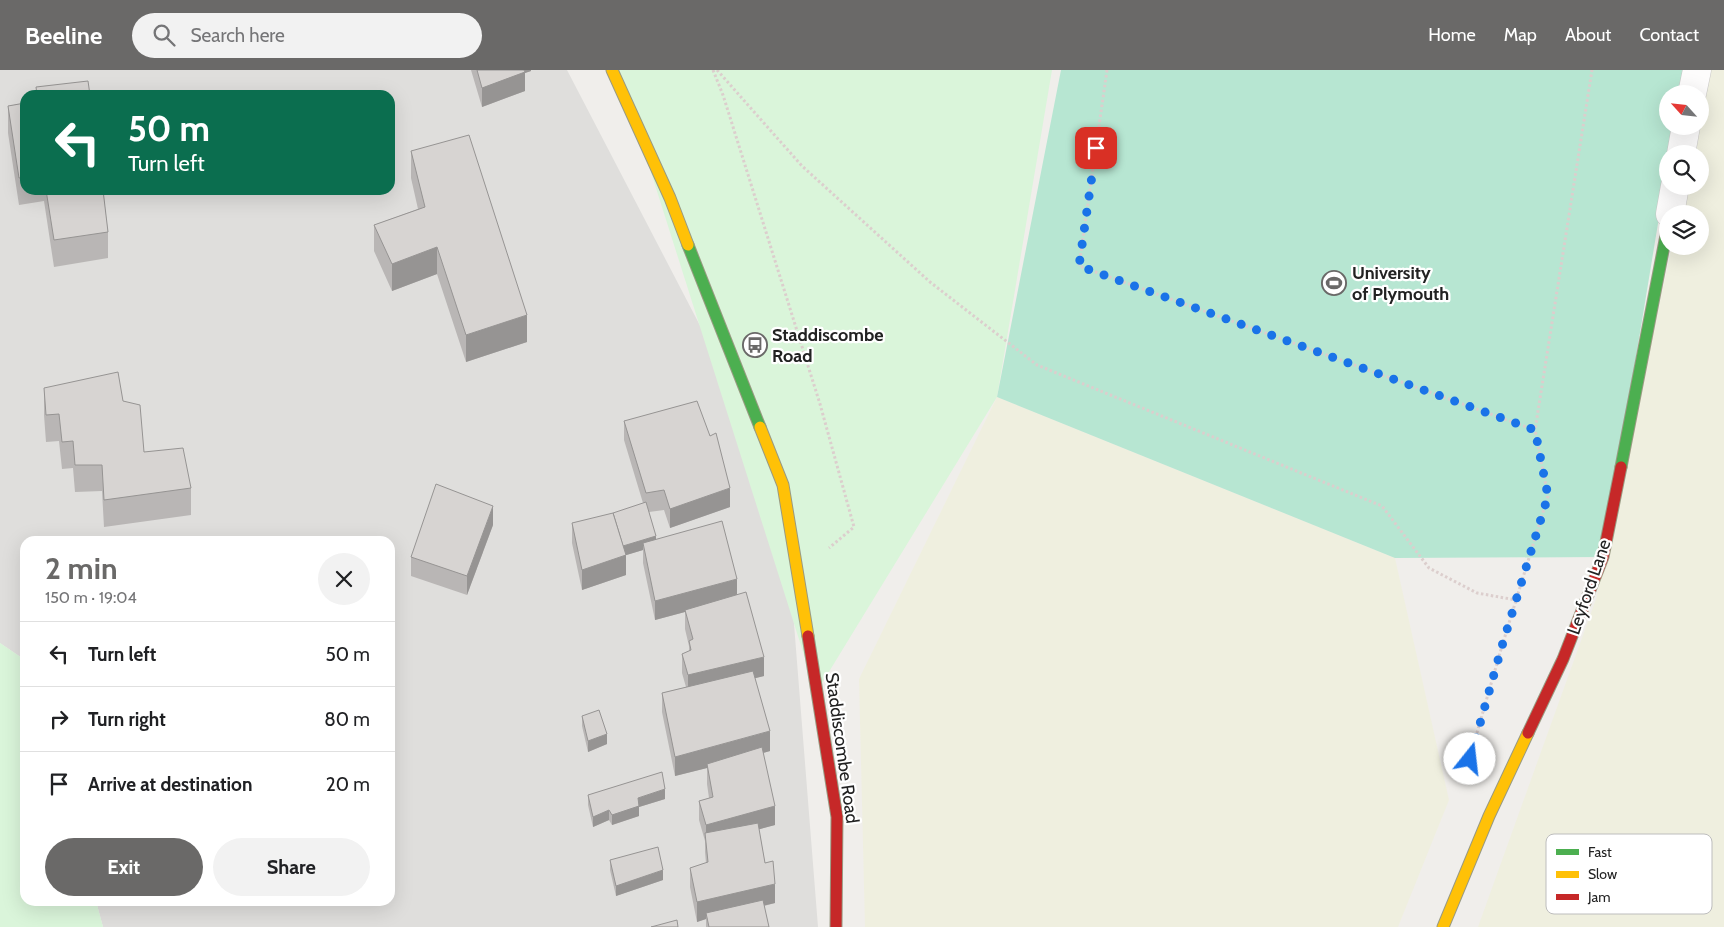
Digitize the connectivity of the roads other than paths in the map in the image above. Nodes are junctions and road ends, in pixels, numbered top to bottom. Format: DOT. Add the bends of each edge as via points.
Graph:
graph roads {
  1 [pos="612,70"];
  2 [pos="1697,70"];
  3 [pos="1694,85"];
  4 [pos="1662,255"];
  5 [pos="836,927"];
  6 [pos="1443,927"];
  1 -- 5 [label="street, Staddiscombe Road" via="670,198 783,485 837,817"];
  2 -- 3 [label="street"];
  4 -- 6 [label="street, Leyford Lane" via="1602,557 1563,659 1489,816"];
}
